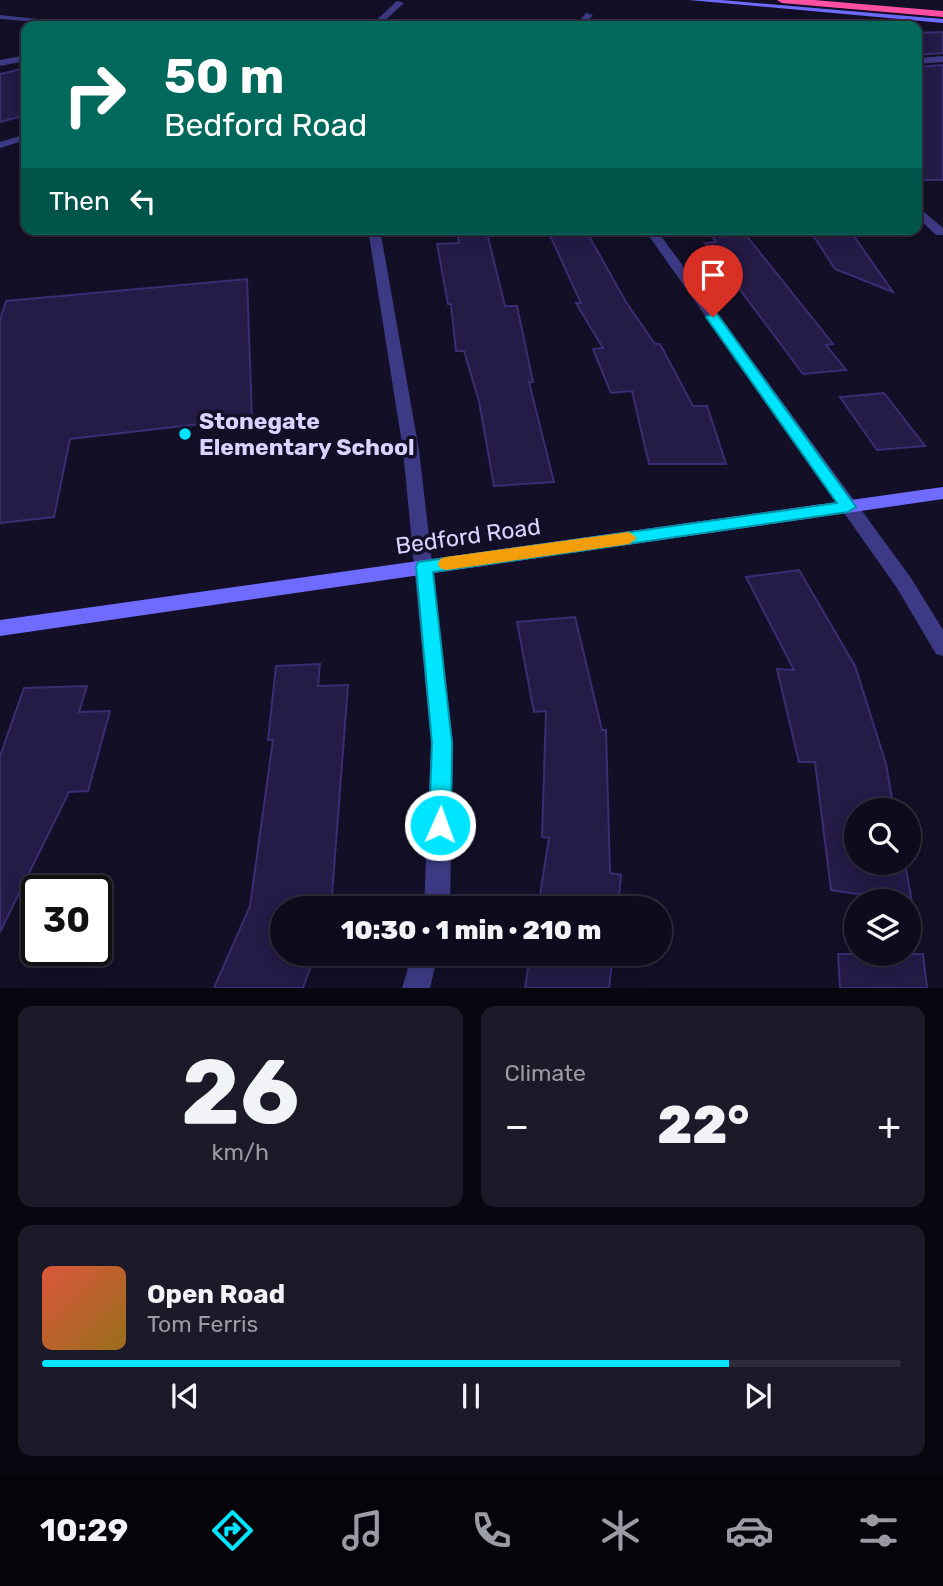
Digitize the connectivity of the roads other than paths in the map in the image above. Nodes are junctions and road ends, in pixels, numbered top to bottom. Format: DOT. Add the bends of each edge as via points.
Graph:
graph roads {
  1 [pos="693,0"];
  2 [pos="782,0"];
  3 [pos="899,0"];
  4 [pos="933,2"];
  5 [pos="400,3"];
  6 [pos="943,14"];
  7 [pos="589,15"];
  8 [pos="0,17"];
  9 [pos="38,21"];
  10 [pos="380,21"];
  11 [pos="584,21"];
  12 [pos="943,21"];
  13 [pos="21,59"];
  14 [pos="943,59"];
  15 [pos="922,61"];
  16 [pos="0,63"];
  17 [pos="21,139"];
  18 [pos="0,145"];
  19 [pos="922,215"];
  20 [pos="940,232"];
  21 [pos="375,235"];
  22 [pos="654,235"];
  23 [pos="943,493"];
  24 [pos="848,507"];
  25 [pos="424,567"];
  26 [pos="0,628"];
  27 [pos="943,648"];
  28 [pos="437,896"];
  29 [pos="422,966"];
  30 [pos="416,988"];
  1 -- 12 [label="main road"];
  2 -- 6 [label="highway"];
  3 -- 4 [label="highway"];
  5 -- 10 [label="street"];
  7 -- 11 [label="street"];
  8 -- 9 [label="street"];
  13 -- 16 [label="street"];
  14 -- 15 [label="street"];
  17 -- 18 [label="street"];
  19 -- 20 [label="street"];
  21 -- 25 [label="street" via="411,450"];
  22 -- 24 [label="street"];
  23 -- 24 [label="main road, Bedford Road"];
  24 -- 25 [label="main road, Bedford Road"];
  24 -- 27 [label="street" via="904,583"];
  25 -- 26 [label="main road, Bedford Road"];
  25 -- 28 [label="street" via="442,743"];
  29 -- 30 [label="street"];
}
